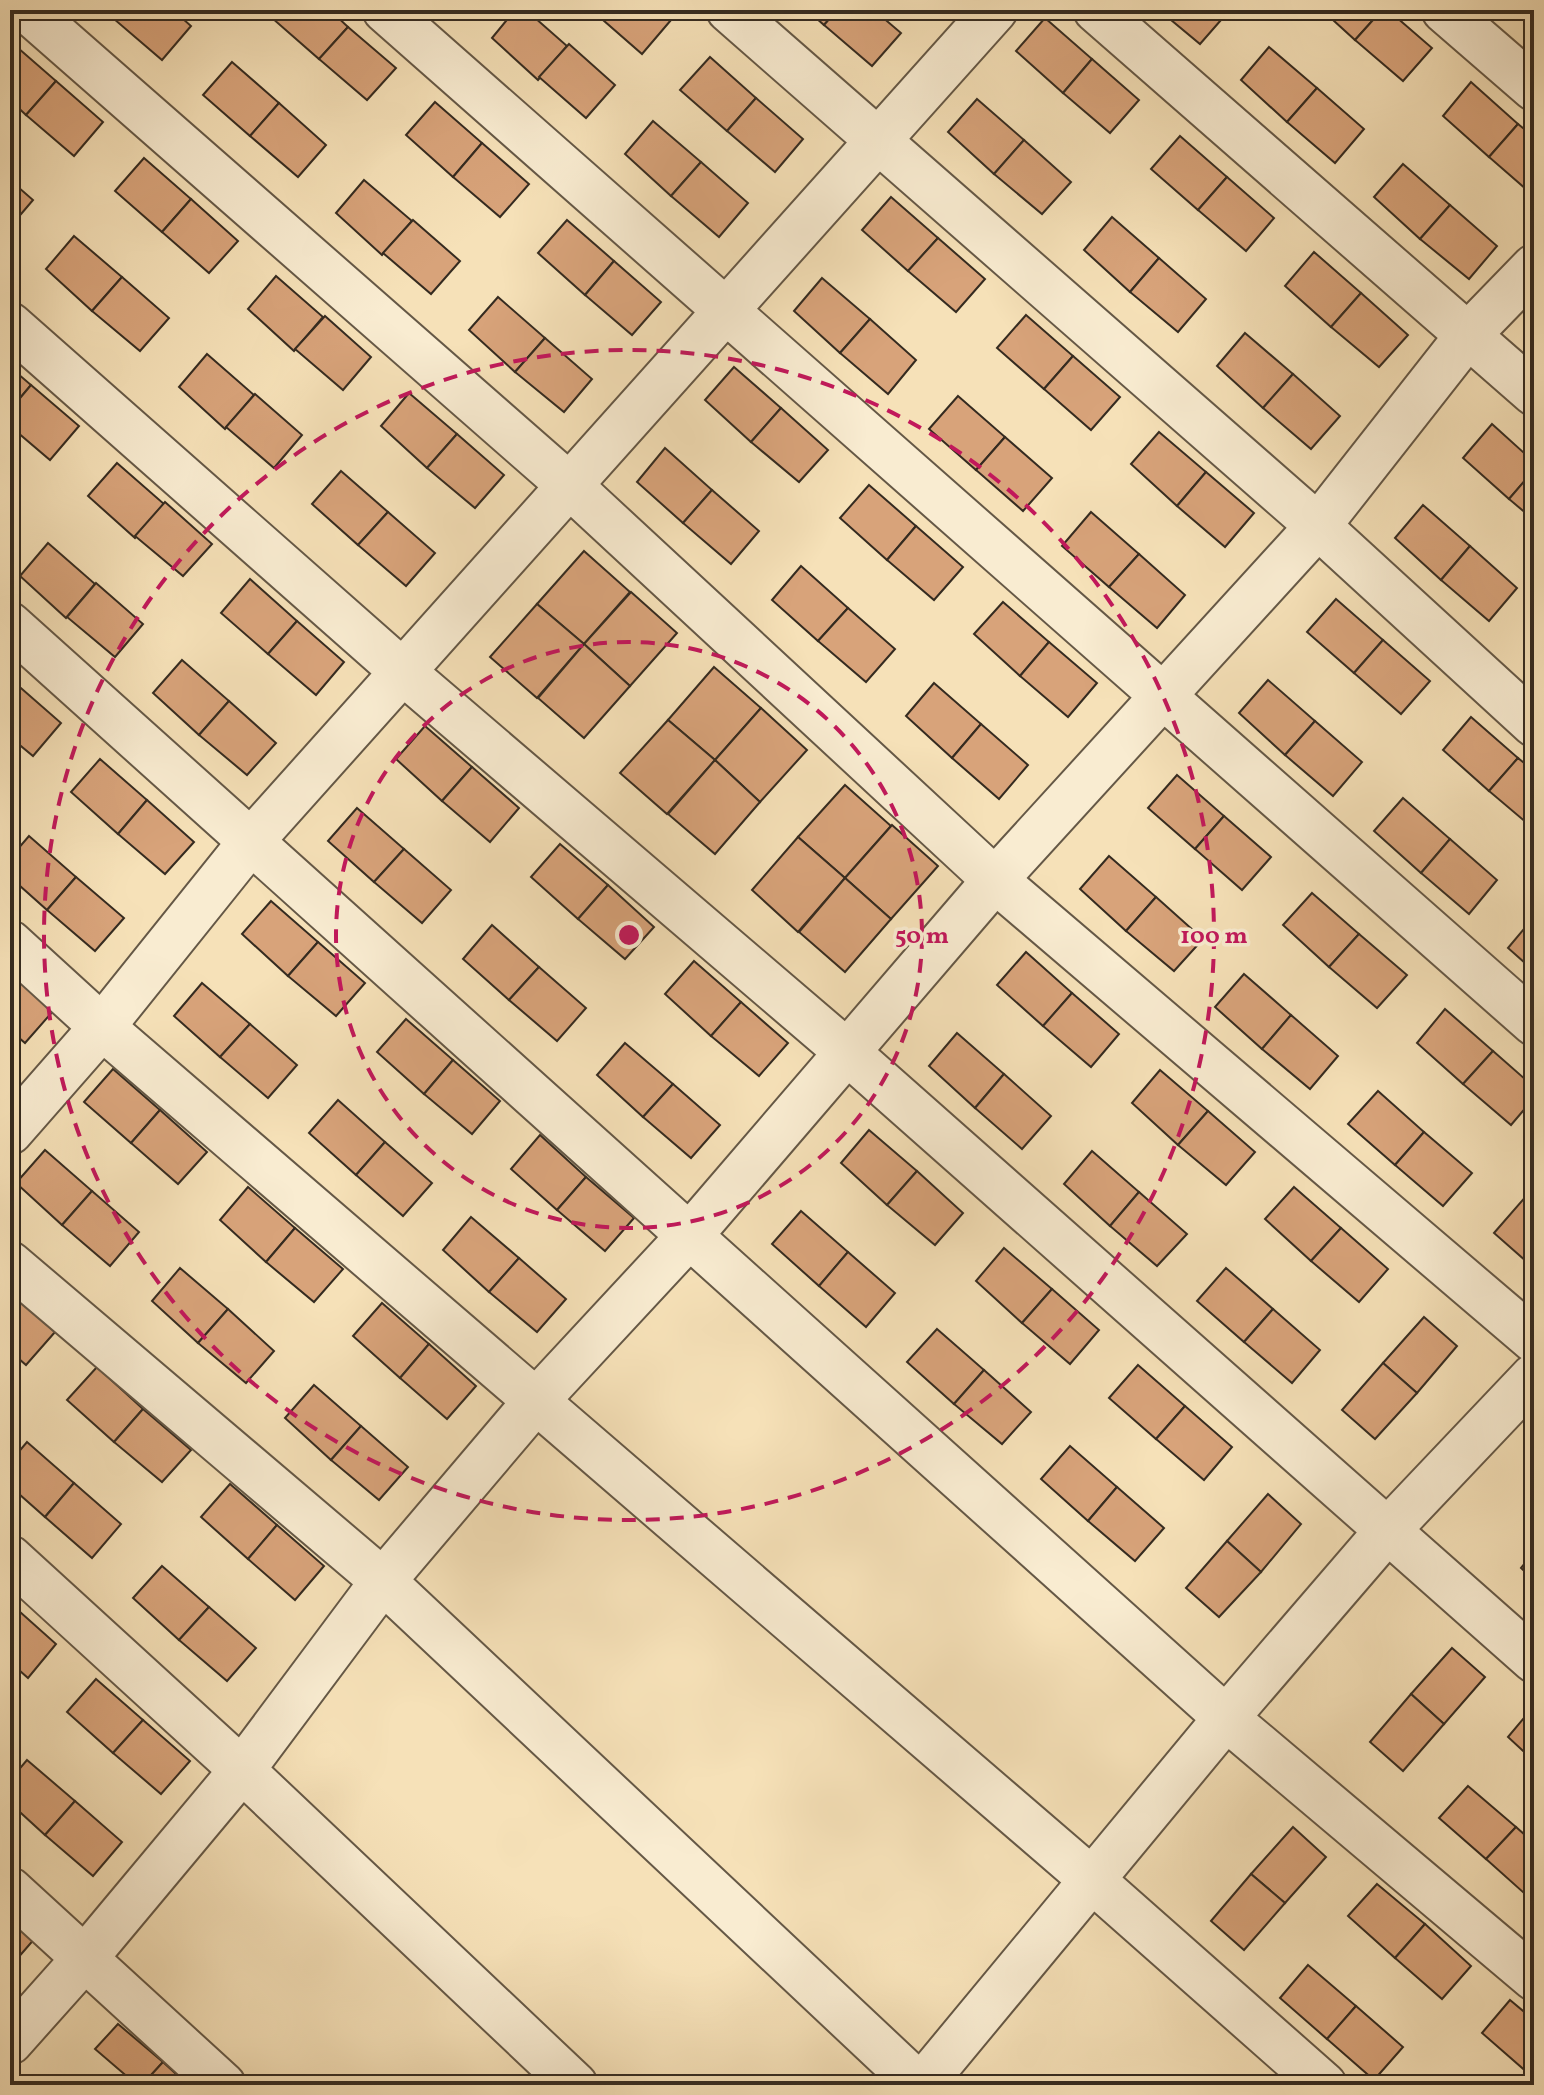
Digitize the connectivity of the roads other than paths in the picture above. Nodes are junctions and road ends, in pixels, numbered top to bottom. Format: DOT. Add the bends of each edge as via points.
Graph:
graph roads {
  1 [pos="27,10"];
  2 [pos="385,10"];
  3 [pos="729,10"];
  4 [pos="995,10"];
  5 [pos="1096,10"];
  6 [pos="1444,10"];
  7 [pos="1534,88"];
  8 [pos="878,140"];
  9 [pos="1534,267"];
  10 [pos="727,310"];
  11 [pos="10,325"];
  12 [pos="1468,335"];
  13 [pos="1534,393"];
  14 [pos="570,486"];
  15 [pos="1318,526"];
  16 [pos="10,625"];
  17 [pos="403,672"];
  18 [pos="1162,697"];
  19 [pos="1534,724"];
  20 [pos="252,840"];
  21 [pos="995,880"];
  22 [pos="10,943"];
  23 [pos="1534,1023"];
  24 [pos="102,1027"];
  25 [pos="847,1052"];
  26 [pos="10,1132"];
  27 [pos="691,1234"];
  28 [pos="10,1264"];
  29 [pos="1534,1340"];
  30 [pos="1534,1376"];
  31 [pos="535,1402"];
  32 [pos="1387,1531"];
  33 [pos="10,1558"];
  34 [pos="383,1581"];
  35 [pos="1534,1660"];
  36 [pos="1226,1718"];
  37 [pos="242,1770"];
  38 [pos="1092,1880"];
  39 [pos="10,1890"];
  40 [pos="85,1958"];
  41 [pos="1534,1978"];
  42 [pos="10,2042"];
  43 [pos="223,2085"];
  44 [pos="575,2085"];
  45 [pos="920,2085"];
  46 [pos="1324,2085"];
  1 -- 14 [label="street"];
  2 -- 10 [label="street"];
  3 -- 8 [label="street"];
  4 -- 8 [label="street"];
  5 -- 12 [label="street"];
  6 -- 7 [label="street"];
  8 -- 10 [label="street"];
  8 -- 15 [label="street"];
  9 -- 12 [label="street"];
  10 -- 14 [label="street"];
  10 -- 18 [label="street"];
  11 -- 17 [label="street"];
  12 -- 13 [label="street"];
  12 -- 15 [label="street"];
  14 -- 17 [label="street"];
  14 -- 21 [label="street"];
  15 -- 18 [label="street"];
  15 -- 19 [label="street"];
  16 -- 20 [label="street"];
  17 -- 20 [label="street"];
  17 -- 25 [label="street"];
  18 -- 21 [label="street"];
  18 -- 23 [label="street"];
  20 -- 24 [label="street"];
  20 -- 27 [label="street"];
  21 -- 25 [label="street"];
  21 -- 29 [label="street"];
  22 -- 24 [label="street"];
  24 -- 26 [label="street"];
  24 -- 31 [label="street"];
  25 -- 27 [label="street"];
  25 -- 32 [label="street"];
  27 -- 31 [label="street"];
  27 -- 36 [label="street"];
  28 -- 34 [label="street"];
  30 -- 32 [label="street"];
  31 -- 34 [label="street"];
  31 -- 38 [label="street"];
  32 -- 35 [label="street"];
  32 -- 36 [label="street"];
  33 -- 37 [label="street"];
  34 -- 37 [label="street"];
  34 -- 45 [label="street"];
  36 -- 38 [label="street"];
  36 -- 41 [label="street"];
  37 -- 40 [label="street"];
  37 -- 44 [label="street"];
  38 -- 45 [label="street"];
  38 -- 46 [label="street"];
  39 -- 40 [label="street"];
  40 -- 42 [label="street"];
  40 -- 43 [label="street"];
}
